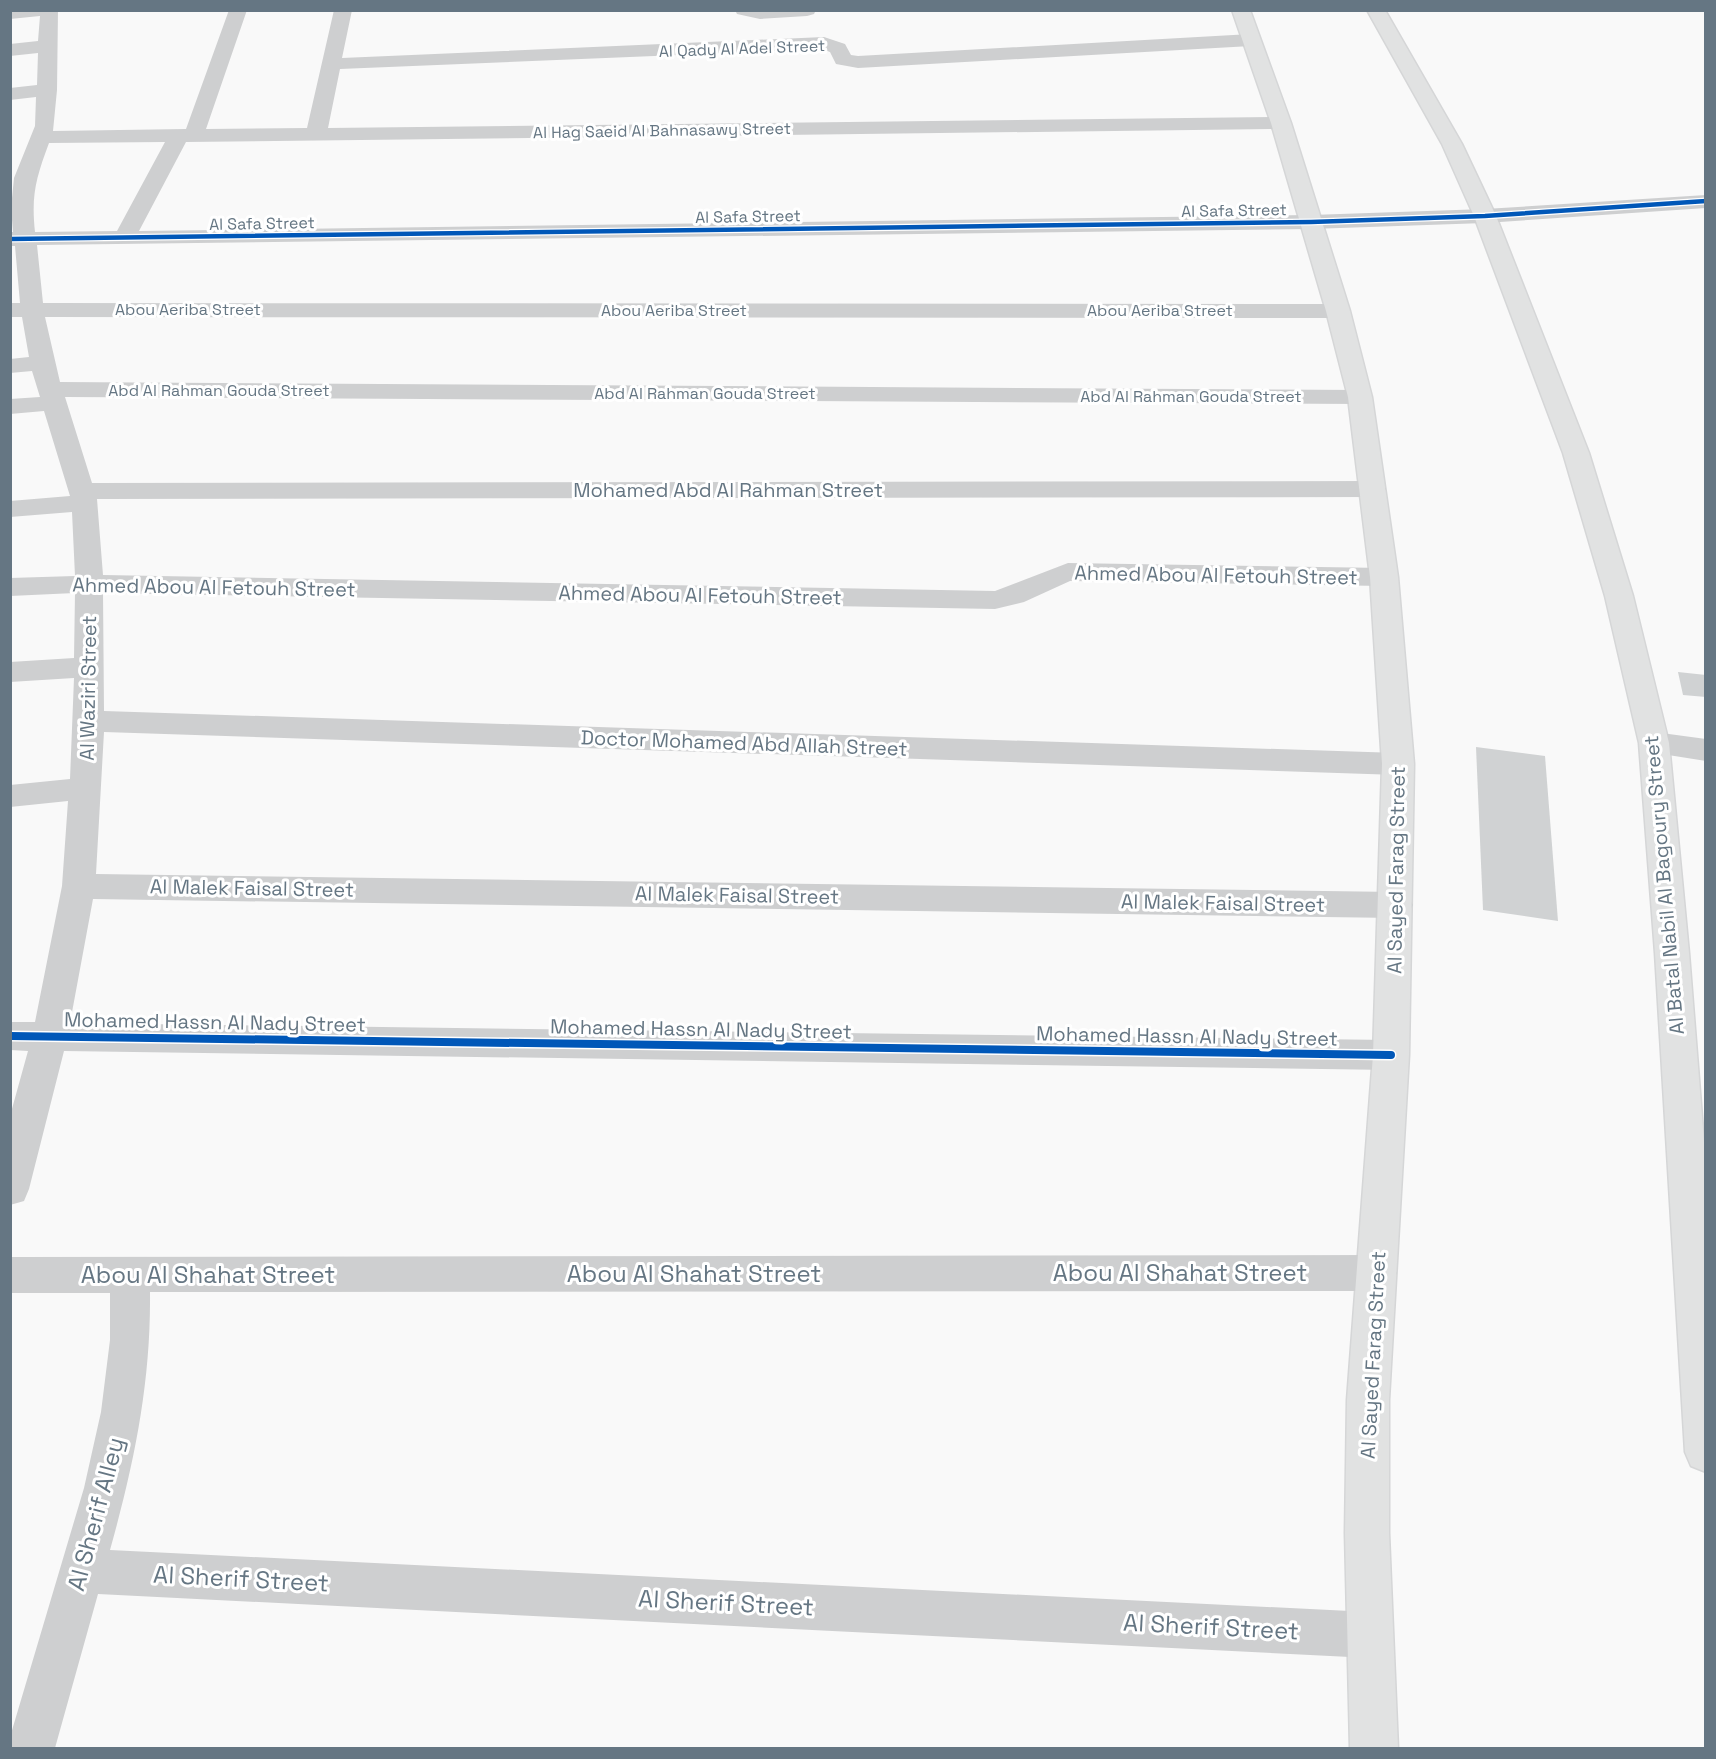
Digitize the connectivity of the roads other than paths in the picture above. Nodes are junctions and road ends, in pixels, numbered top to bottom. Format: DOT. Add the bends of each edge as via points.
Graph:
graph roads {
  1 [pos="47,10"];
  2 [pos="238,10"];
  3 [pos="343,10"];
  4 [pos="744,10"];
  5 [pos="807,10"];
  6 [pos="1376,10"];
  7 [pos="10,14"];
  8 [pos="1246,25"];
  9 [pos="48,46"];
  10 [pos="10,50"];
  11 [pos="331,64"];
  12 [pos="47,90"];
  13 [pos="10,94"];
  14 [pos="1281,123"];
  15 [pos="316,134"];
  16 [pos="187,135"];
  17 [pos="30,146"];
  18 [pos="1706,201"];
  19 [pos="1485,216"];
  20 [pos="1311,222"];
  21 [pos="17,238"];
  22 [pos="124,238"];
  23 [pos="21,309"];
  24 [pos="1338,311"];
  25 [pos="10,366"];
  26 [pos="49,385"];
  27 [pos="1360,397"];
  28 [pos="10,407"];
  29 [pos="1373,489"];
  30 [pos="84,497"];
  31 [pos="10,510"];
  32 [pos="1384,577"];
  33 [pos="89,584"];
  34 [pos="10,587"];
  35 [pos="89,667"];
  36 [pos="10,672"];
  37 [pos="89,721"];
  38 [pos="1654,743"];
  39 [pos="1706,750"];
  40 [pos="1398,764"];
  41 [pos="86,788"];
  42 [pos="10,796"];
  43 [pos="79,886"];
  44 [pos="1396,905"];
  45 [pos="10,1036"];
  46 [pos="50,1036"];
  47 [pos="1391,1055"];
  48 [pos="10,1189"];
  49 [pos="1377,1273"];
  50 [pos="130,1274"];
  51 [pos="10,1275"];
  52 [pos="1706,1452"];
  53 [pos="82,1571"];
  54 [pos="1370,1635"];
  55 [pos="31,1749"];
  56 [pos="1374,1749"];
  1 -- 7 [label="street"];
  1 -- 9 [label="street, Al Waziri Street"];
  2 -- 16 [label="street"];
  3 -- 11 [label="street"];
  4 -- 5 [label="street"];
  6 -- 19 [label="main road, Al Batal Nabil Al Bagoury Street" via="1452,144"];
  8 -- 11 [label="street, Al Qady Al Adel Street" via="858,62 843,60 838,48 824,43"];
  8 -- 14 [label="main road, Al Sayed Farag Street"];
  9 -- 10 [label="street"];
  9 -- 12 [label="street, Al Waziri Street"];
  11 -- 15 [label="street"];
  12 -- 13 [label="street"];
  12 -- 17 [label="street, Al Waziri Street" via="46,115"];
  14 -- 15 [label="street, Al Hag Saeid Al Bahnasawy Street"];
  14 -- 20 [label="main road, Al Sayed Farag Street"];
  15 -- 16 [label="street, Al Hag Saeid Al Bahnasawy Street"];
  16 -- 17 [label="street, Al Hag Saeid Al Bahnasawy Street"];
  16 -- 22 [label="street"];
  17 -- 21 [label="street, Al Waziri Street"];
  18 -- 19 [label="street, Al Safa Street"];
  19 -- 20 [label="street, Al Safa Street"];
  19 -- 38 [label="main road, Al Batal Nabil Al Bagoury Street" via="1576,453 1619,596"];
  20 -- 22 [label="street, Al Safa Street"];
  20 -- 24 [label="main road, Al Sayed Farag Street"];
  21 -- 22 [label="street, Al Safa Street"];
  21 -- 23 [label="street, Al Waziri Street"];
  23 -- 24 [label="street, Abou Aeriba Street"];
  23 -- 26 [label="street, Al Waziri Street"];
  24 -- 27 [label="main road, Al Sayed Farag Street"];
  25 -- 26 [label="street"];
  26 -- 27 [label="street, Abd Al Rahman Gouda Street"];
  26 -- 28 [label="street"];
  26 -- 30 [label="street, Al Waziri Street"];
  27 -- 29 [label="main road, Al Sayed Farag Street"];
  29 -- 30 [label="street, Mohamed Abd Al Rahman Street"];
  29 -- 32 [label="main road, Al Sayed Farag Street"];
  30 -- 31 [label="street, Mohamed Abd Al Rahman Street"];
  30 -- 33 [label="street, Al Waziri Street"];
  32 -- 33 [label="street, Ahmed Abou Al Fetouh Street" via="1068,572 1042,581 1022,594 996,600"];
  32 -- 40 [label="main road, Al Sayed Farag Street"];
  33 -- 34 [label="street, Ahmed Abou Al Fetouh Street"];
  33 -- 35 [label="street, Al Waziri Street"];
  35 -- 36 [label="street"];
  35 -- 37 [label="street, Al Waziri Street"];
  37 -- 40 [label="street, Doctor Mohamed Abd Allah Street"];
  37 -- 41 [label="street, Al Waziri Street"];
  38 -- 39 [label="street"];
  38 -- 52 [label="main road, Al Batal Nabil Al Bagoury Street"];
  40 -- 44 [label="main road, Al Sayed Farag Street"];
  41 -- 42 [label="street"];
  41 -- 43 [label="street, Al Waziri Street"];
  43 -- 44 [label="street, Al Malek Faisal Street"];
  43 -- 46 [label="street, Al Waziri Street"];
  44 -- 47 [label="main road, Al Sayed Farag Street"];
  45 -- 46 [label="street, Mohamed Hassn Al Nady Street"];
  46 -- 47 [label="street, Mohamed Hassn Al Nady Street"];
  46 -- 48 [label="street, Al Waziri Street"];
  47 -- 49 [label="main road, Al Sayed Farag Street"];
  49 -- 50 [label="street, Abou Al Shahat Street"];
  49 -- 54 [label="main road, Al Sayed Farag Street" via="1368,1400 1366,1533"];
  50 -- 51 [label="street, Abou Al Shahat Street"];
  50 -- 53 [label="street, Al Sherif Alley" via="130,1341 123,1412"];
  53 -- 54 [label="street, Al Sherif Street"];
  53 -- 55 [label="street, Al Sherif Alley"];
  54 -- 56 [label="main road, Al Sayed Farag Street"];
}
